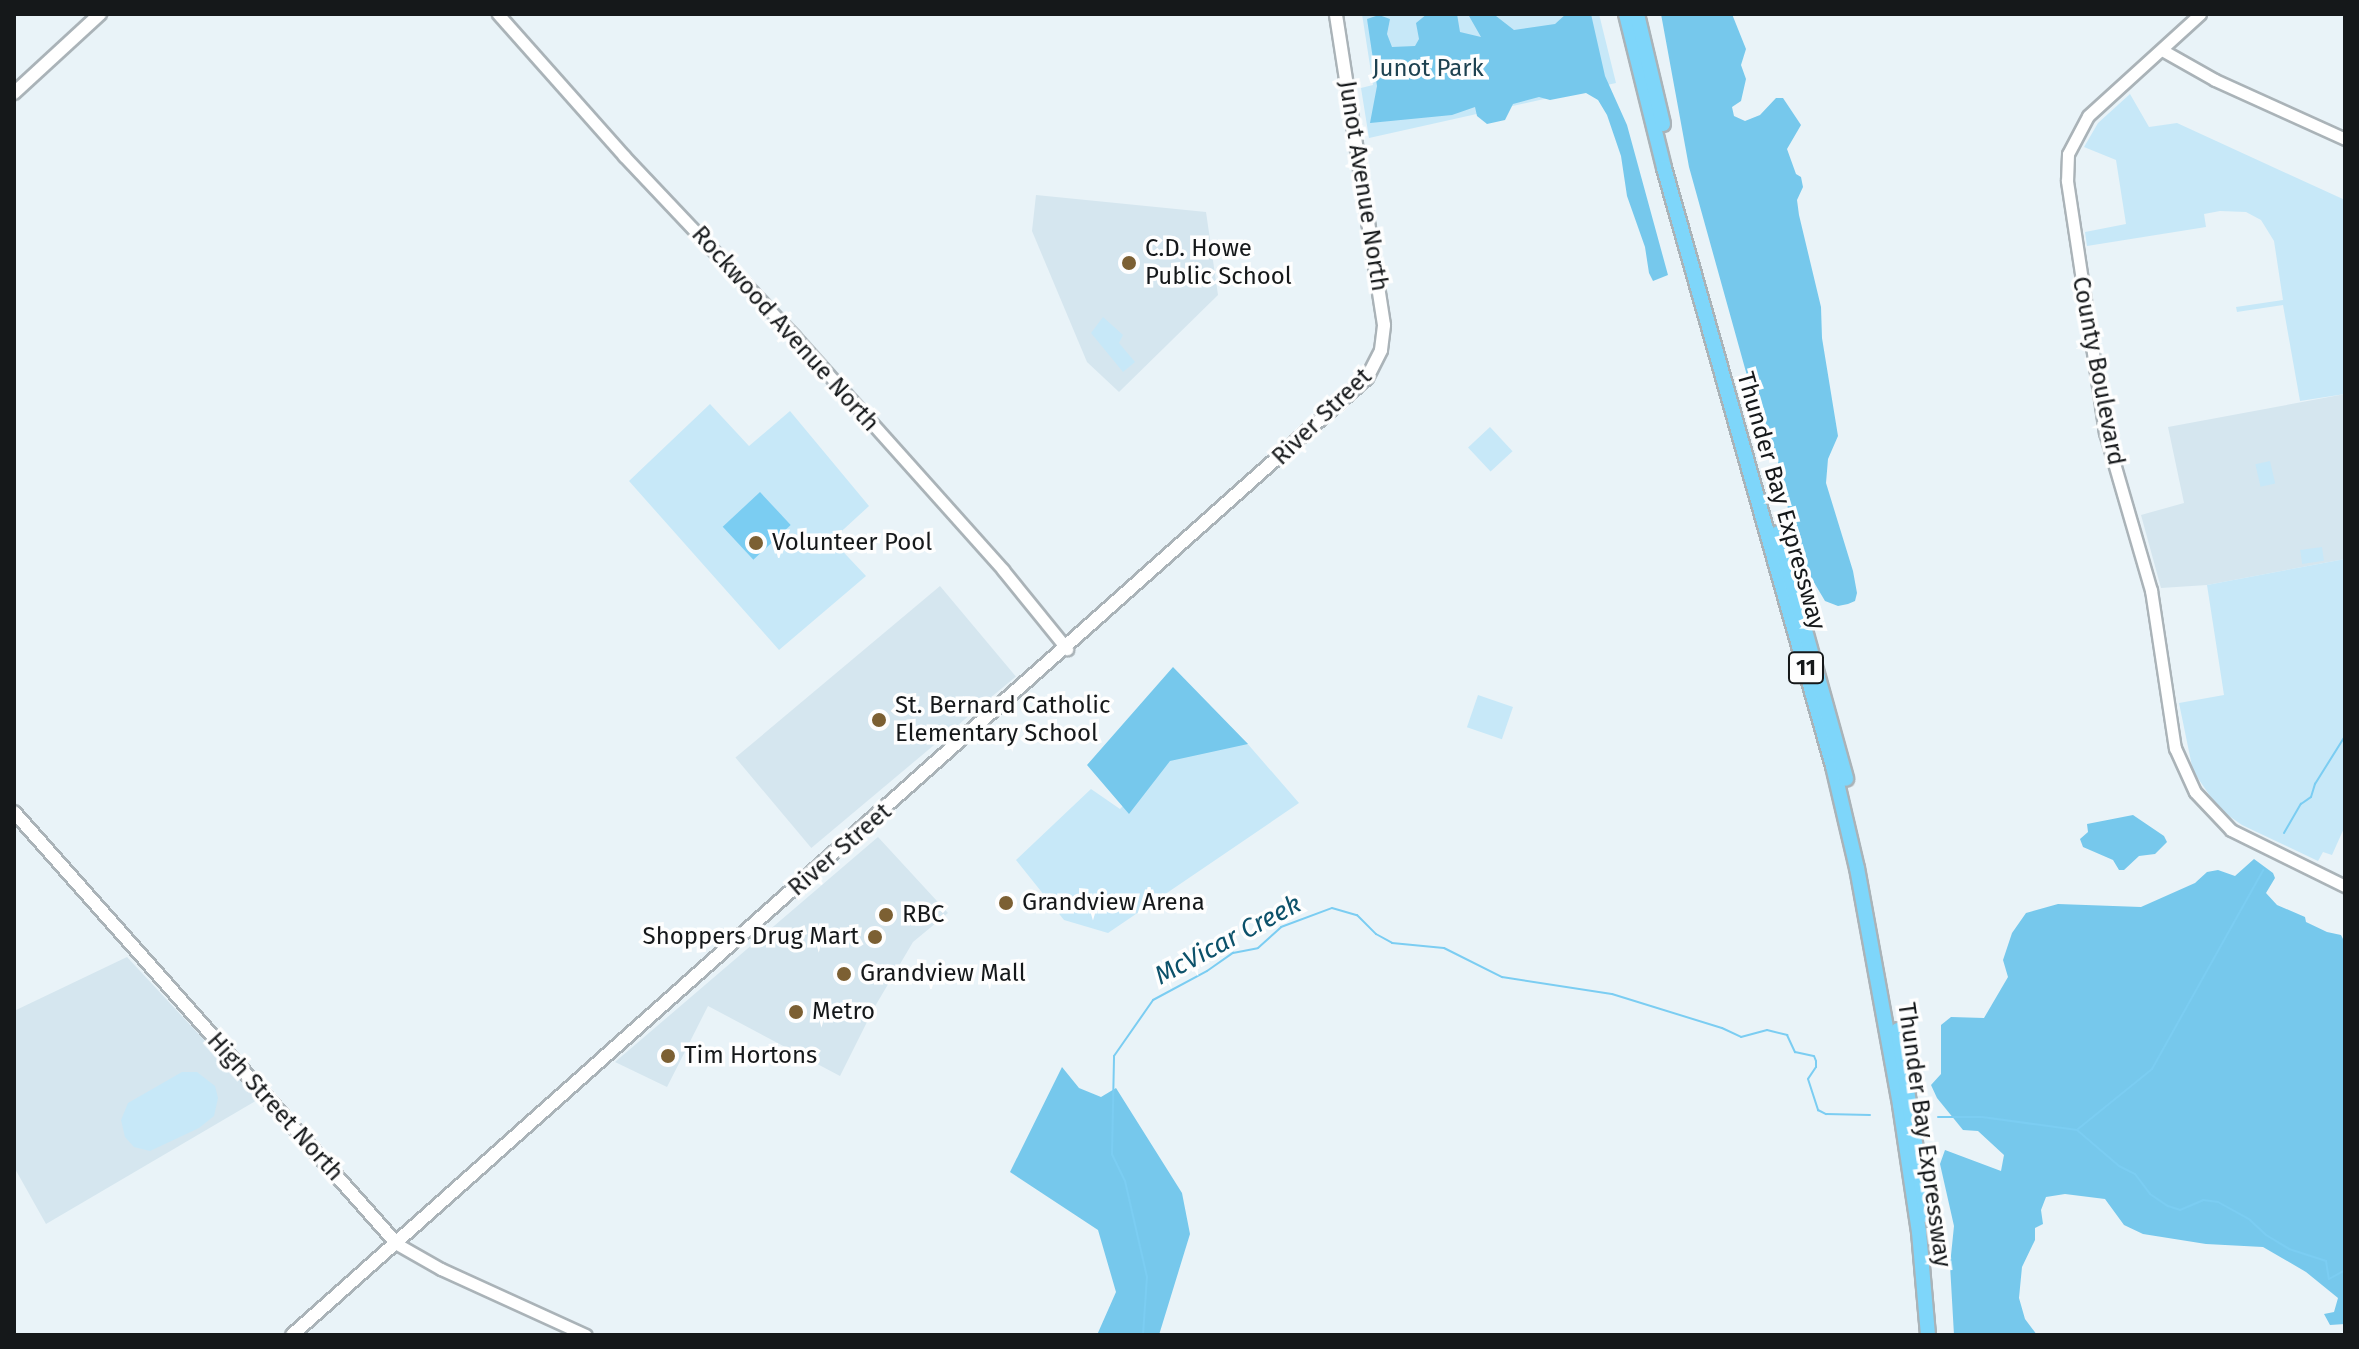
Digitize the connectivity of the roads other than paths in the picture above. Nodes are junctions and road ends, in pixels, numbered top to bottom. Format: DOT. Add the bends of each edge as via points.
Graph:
graph roads {
  1 [pos="100,14"];
  2 [pos="498,14"];
  3 [pos="1336,14"];
  4 [pos="1626,14"];
  5 [pos="1637,14"];
  6 [pos="2200,14"];
  7 [pos="2162,50"];
  8 [pos="14,93"];
  9 [pos="2345,139"];
  10 [pos="1379,357"];
  11 [pos="1067,649"];
  12 [pos="14,812"];
  13 [pos="2345,886"];
  14 [pos="397,1244"];
  15 [pos="292,1335"];
  16 [pos="586,1335"];
  17 [pos="1928,1335"];
  18 [pos="1938,1335"];
  1 -- 8 [label="main road"];
  2 -- 11 [label="street, Rockwood Avenue North" via="794,336"];
  3 -- 10 [label="main road, Junot Avenue North" via="1384,325"];
  4 -- 17 [label="highway, Thunder Bay Expressway / 11" via="1857,868 1902,1119"];
  5 -- 18 [label="highway, Thunder Bay Expressway / 11" via="1672,161 1841,760 1866,867 1912,1118"];
  6 -- 7 [label="street, County Boulevard"];
  7 -- 9 [label="street"];
  7 -- 13 [label="street, County Boulevard" via="2088,116 2068,154 2067,181 2105,432 2151,590 2175,748 2195,792 2231,830"];
  10 -- 11 [label="main road, River Street" via="1357,389"];
  11 -- 14 [label="main road, River Street"];
  12 -- 14 [label="main road, High Street North"];
  14 -- 15 [label="main road, River Street"];
  14 -- 16 [label="street, High Street North"];
}
